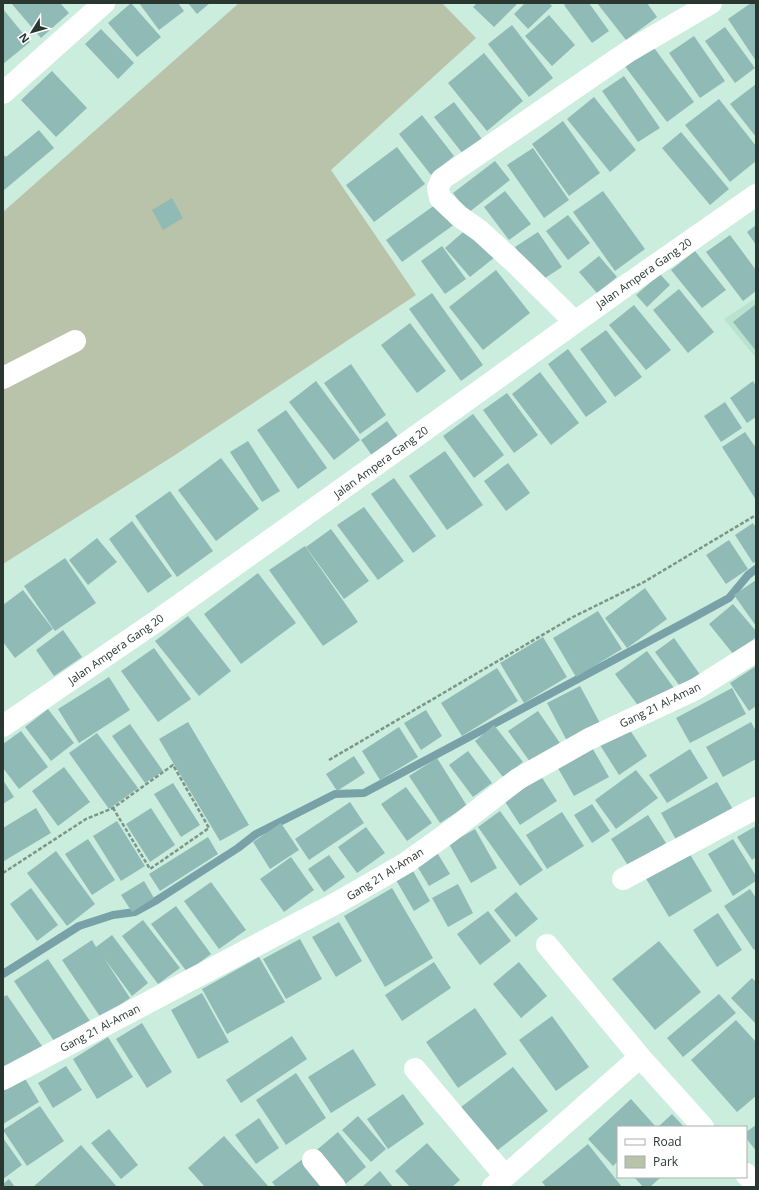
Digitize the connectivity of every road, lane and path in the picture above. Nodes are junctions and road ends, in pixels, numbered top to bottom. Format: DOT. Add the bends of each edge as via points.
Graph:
graph roads {
  1 [pos="104,3"];
  2 [pos="711,3"];
  3 [pos="3,93"];
  4 [pos="756,195"];
  5 [pos="575,322"];
  6 [pos="75,341"];
  7 [pos="3,378"];
  8 [pos="756,515"];
  9 [pos="756,651"];
  10 [pos="3,726"];
  11 [pos="329,760"];
  12 [pos="113,808"];
  13 [pos="756,808"];
  14 [pos="3,873"];
  15 [pos="623,879"];
  16 [pos="547,945"];
  17 [pos="640,1057"];
  18 [pos="415,1069"];
  19 [pos="3,1079"];
  20 [pos="702,1126"];
  21 [pos="312,1160"];
  22 [pos="747,1175"];
  23 [pos="499,1182"];
  24 [pos="756,1185"];
  25 [pos="335,1187"];
  1 -- 3 [label="street"];
  2 -- 5 [label="street" via="629,51 442,179 438,188 440,198 515,263"];
  4 -- 5 [label="street, Jalan Ampera Gang 20"];
  5 -- 10 [label="street, Jalan Ampera Gang 20" via="174,608"];
  6 -- 7 [label="street"];
  8 -- 11 [label="path" via="644,582 573,617"];
  9 -- 19 [label="street, Gang 21 Al-Aman" via="696,689 589,739 518,779 406,863 342,900"];
  12 -- 12 [label="path" via="173,765 209,828 150,870"];
  12 -- 14 [label="path" via="86,819"];
  13 -- 15 [label="street"];
  16 -- 17 [label="street"];
  17 -- 20 [label="street"];
  17 -- 23 [label="street"];
  18 -- 23 [label="street"];
  21 -- 25 [label="street"];
  22 -- 24 [label="street"];
}
